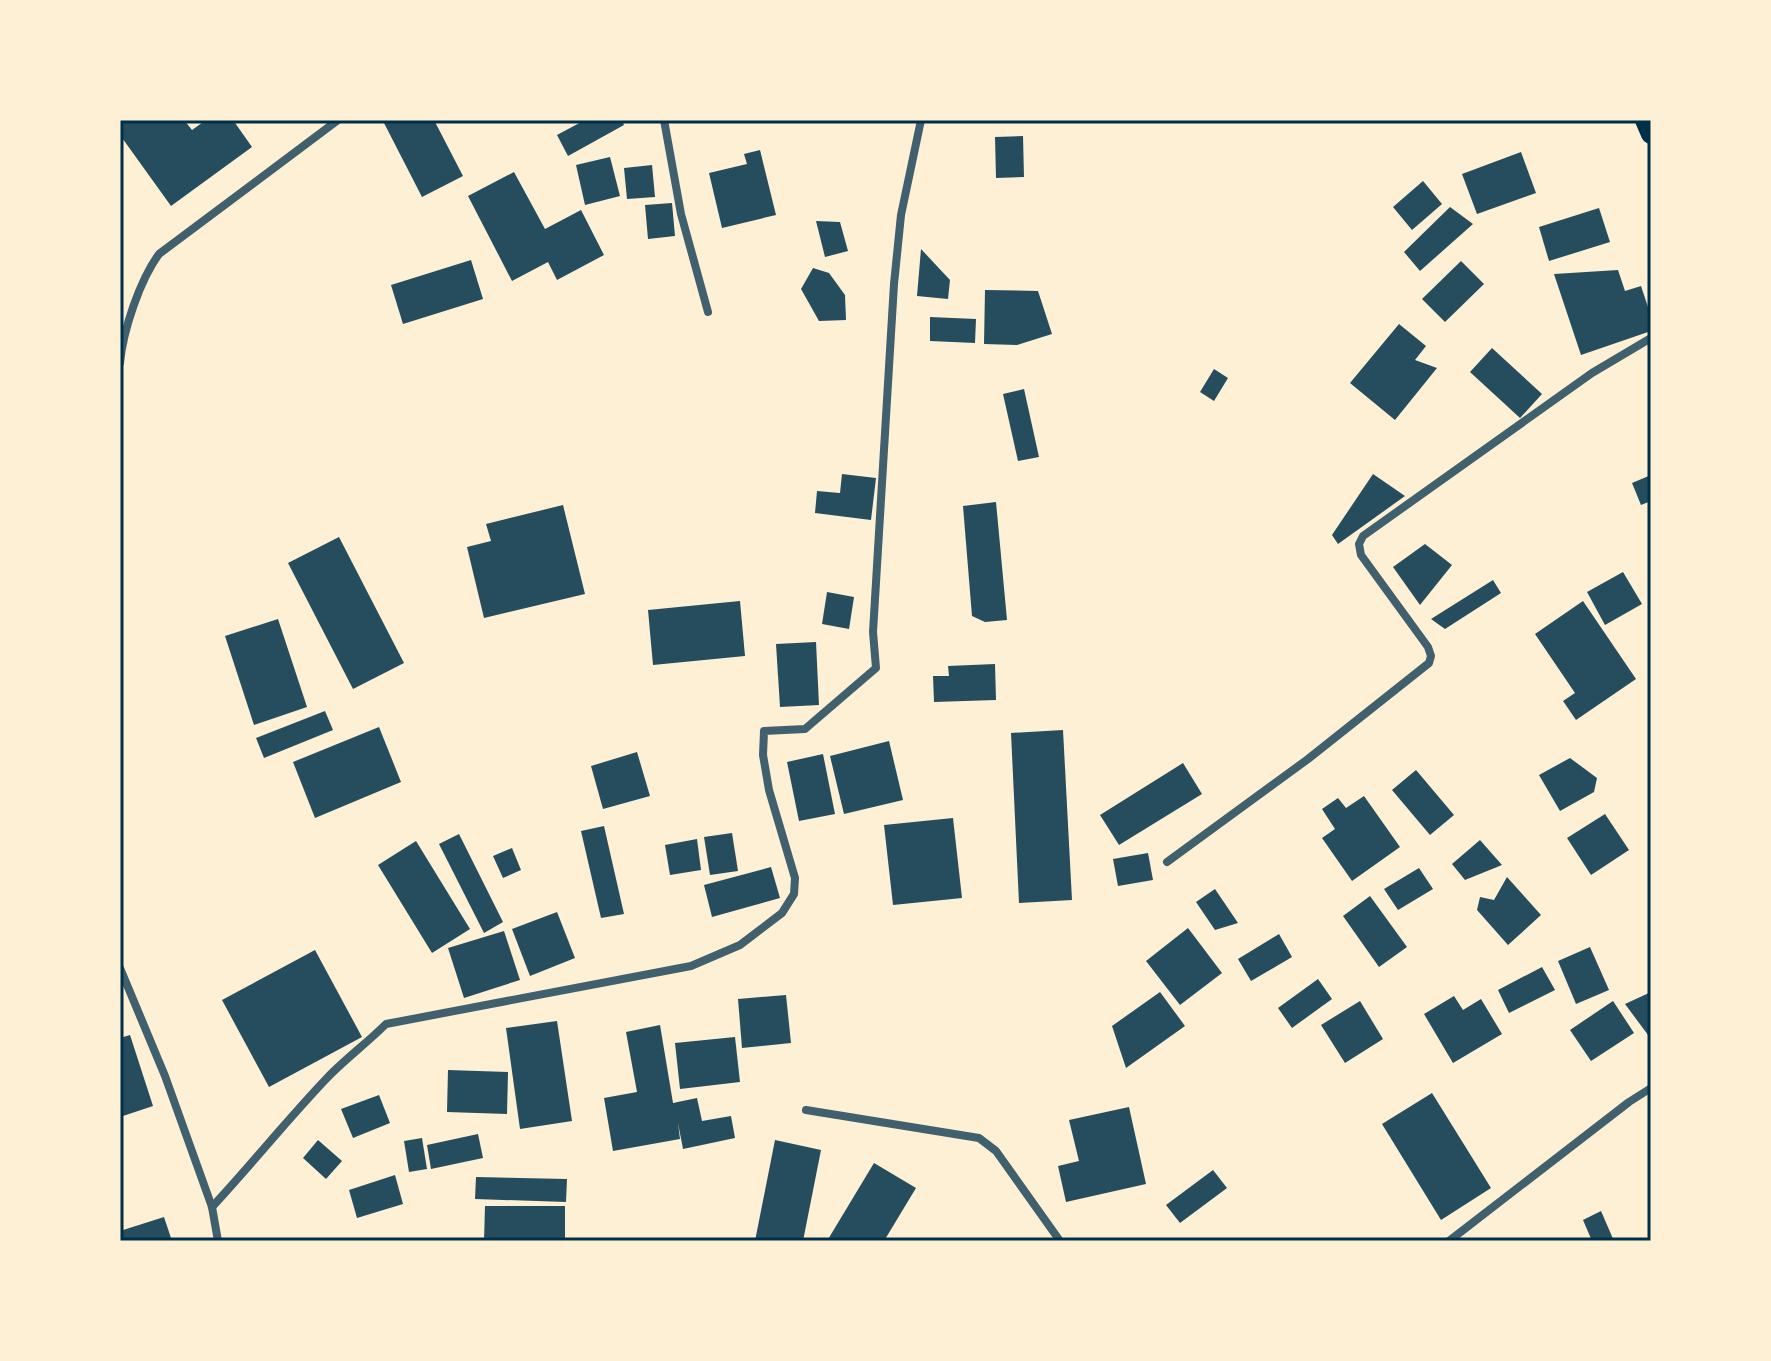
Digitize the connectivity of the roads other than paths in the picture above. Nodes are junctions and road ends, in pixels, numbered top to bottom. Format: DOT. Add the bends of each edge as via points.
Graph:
graph roads {
  1 [pos="338,120"];
  2 [pos="664,120"];
  3 [pos="921,120"];
  4 [pos="1645,120"];
  5 [pos="1651,134"];
  6 [pos="708,312"];
  7 [pos="1651,338"];
  8 [pos="120,363"];
  9 [pos="1167,862"];
  10 [pos="120,968"];
  11 [pos="1651,1088"];
  12 [pos="806,1110"];
  13 [pos="212,1207"];
  14 [pos="218,1241"];
  15 [pos="1060,1241"];
  16 [pos="1449,1241"];
  1 -- 8 [label="street" via="159,254 147,270"];
  2 -- 6 [label="street" via="681,214"];
  3 -- 13 [label="street" via="901,215 894,284 873,632 876,668 805,729 764,731 769,790 795,878 794,894 782,913 740,945 691,966 386,1024 272,1136"];
  4 -- 5 [label="main road"];
  7 -- 9 [label="street" via="1592,373 1363,536 1361,555 1428,647 1429,663"];
  10 -- 13 [label="street"];
  11 -- 16 [label="street"];
  12 -- 15 [label="street" via="979,1138 996,1151"];
  13 -- 14 [label="street"];
}
